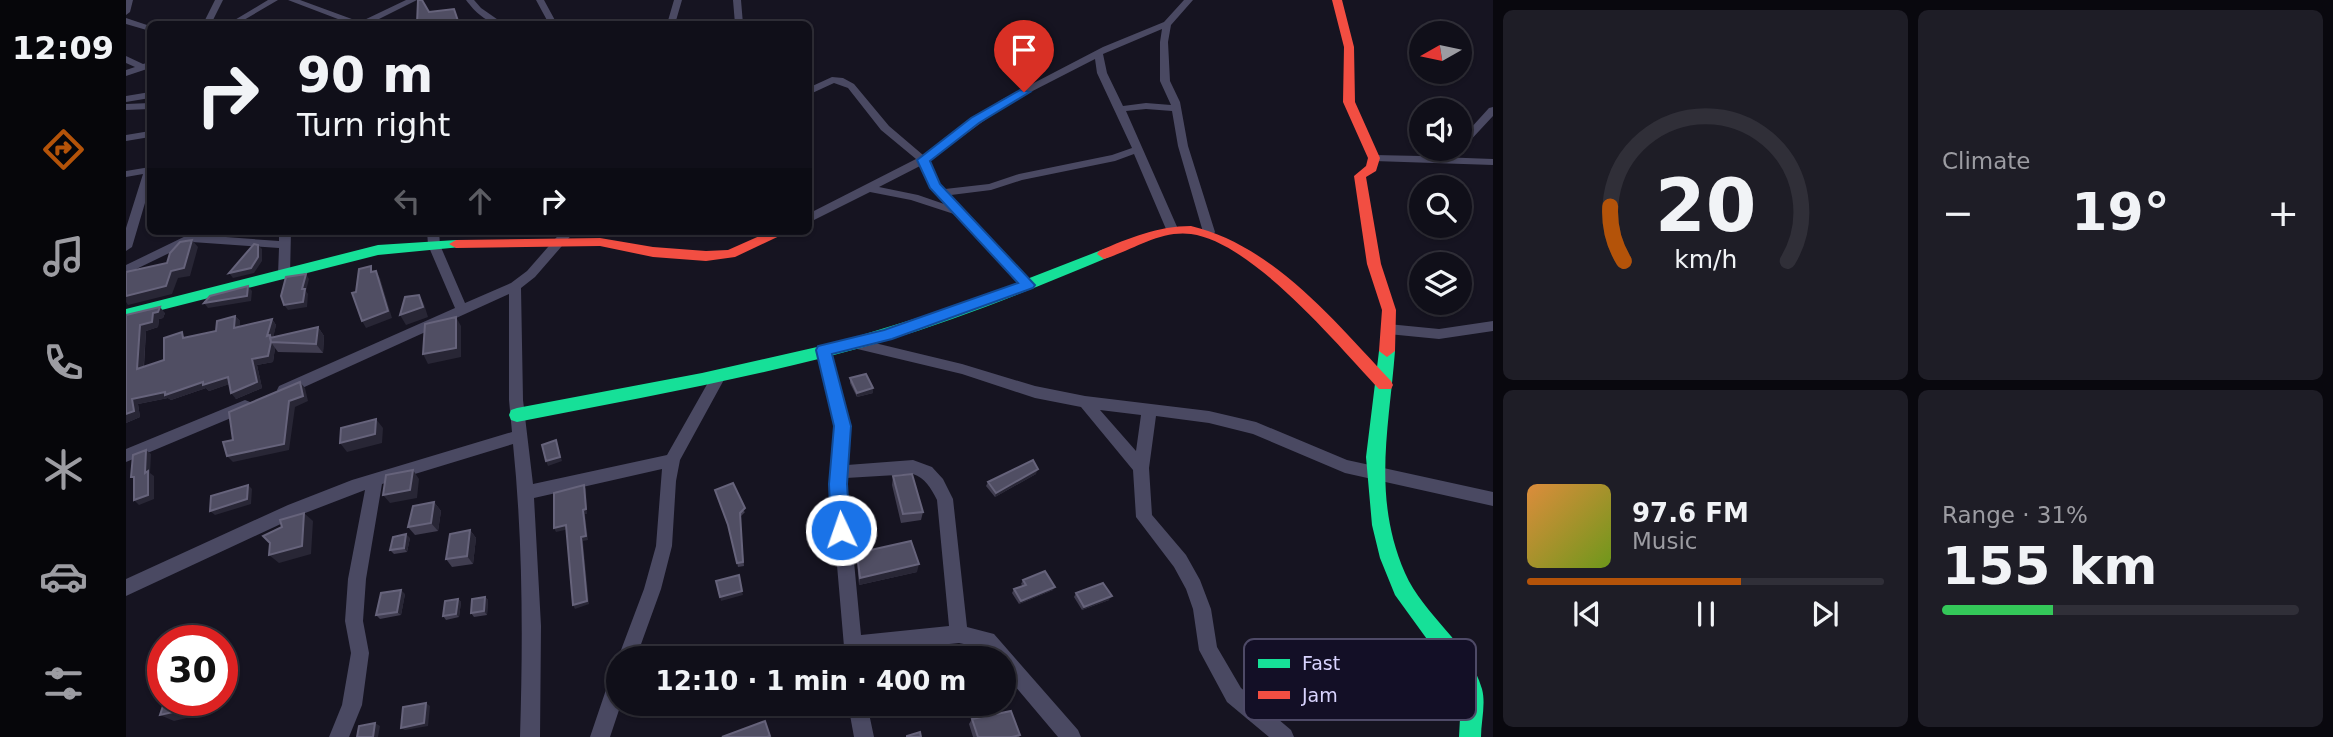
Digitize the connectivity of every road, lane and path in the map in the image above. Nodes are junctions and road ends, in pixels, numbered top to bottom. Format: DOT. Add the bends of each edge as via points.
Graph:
graph roads {
  1 [pos="129,0"];
  2 [pos="219,0"];
  3 [pos="274,0"];
  4 [pos="292,0"];
  5 [pos="329,0"];
  6 [pos="413,0"];
  7 [pos="470,0"];
  8 [pos="540,0"];
  9 [pos="678,0"];
  10 [pos="737,0"];
  11 [pos="1189,0"];
  12 [pos="1337,0"];
  13 [pos="312,8"];
  14 [pos="126,12"];
  15 [pos="126,21"];
  16 [pos="208,21"];
  17 [pos="237,21"];
  18 [pos="338,21"];
  19 [pos="369,21"];
  20 [pos="496,21"];
  21 [pos="551,21"];
  22 [pos="672,21"];
  23 [pos="739,21"];
  24 [pos="1167,24"];
  25 [pos="147,28"];
  26 [pos="1098,54"];
  27 [pos="127,65"];
  28 [pos="147,67"];
  29 [pos="812,90"];
  30 [pos="147,96"];
  31 [pos="126,99"];
  32 [pos="147,106"];
  33 [pos="126,107"];
  34 [pos="1176,108"];
  35 [pos="1120,109"];
  36 [pos="1493,110"];
  37 [pos="1493,127"];
  38 [pos="1472,131"];
  39 [pos="147,134"];
  40 [pos="1472,137"];
  41 [pos="126,138"];
  42 [pos="1138,149"];
  43 [pos="1374,159"];
  44 [pos="923,160"];
  45 [pos="1413,162"];
  46 [pos="1493,162"];
  47 [pos="147,170"];
  48 [pos="126,174"];
  49 [pos="147,180"];
  50 [pos="866,188"];
  51 [pos="943,193"];
  52 [pos="960,214"];
  53 [pos="812,217"];
  54 [pos="1172,229"];
  55 [pos="1209,232"];
  56 [pos="197,235"];
  57 [pos="285,235"];
  58 [pos="774,235"];
  59 [pos="564,236"];
  60 [pos="191,238"];
  61 [pos="434,238"];
  62 [pos="285,245"];
  63 [pos="126,247"];
  64 [pos="126,270"];
  65 [pos="284,275"];
  66 [pos="1028,285"];
  67 [pos="515,286"];
  68 [pos="462,310"];
  69 [pos="126,314"];
  70 [pos="1493,326"];
  71 [pos="1388,330"];
  72 [pos="854,343"];
  73 [pos="824,350"];
  74 [pos="719,376"];
  75 [pos="1385,385"];
  76 [pos="1085,402"];
  77 [pos="1149,411"];
  78 [pos="517,415"];
  79 [pos="519,436"];
  80 [pos="126,456"];
  81 [pos="672,460"];
  82 [pos="1141,468"];
  83 [pos="840,472"];
  84 [pos="1375,472"];
  85 [pos="375,479"];
  86 [pos="526,493"];
  87 [pos="1493,499"];
  88 [pos="126,588"];
  89 [pos="959,634"];
  90 [pos="1438,639"];
  91 [pos="632,646"];
  92 [pos="853,646"];
  93 [pos="884,646"];
  94 [pos="1244,703"];
  95 [pos="607,716"];
  96 [pos="861,716"];
  97 [pos="1264,720"];
  98 [pos="339,737"];
  99 [pos="530,737"];
  100 [pos="600,737"];
  101 [pos="864,737"];
  102 [pos="1071,737"];
  103 [pos="1284,737"];
  1 -- 14 [label="street"];
  2 -- 16 [label="street"];
  3 -- 17 [label="street"];
  4 -- 13 [label="street"];
  5 -- 13 [label="street"];
  6 -- 19 [label="street"];
  7 -- 20 [label="street"];
  8 -- 21 [label="street"];
  9 -- 22 [label="street"];
  10 -- 23 [label="street"];
  11 -- 24 [label="street"];
  12 -- 43 [label="street" via="1349,47 1349,102"];
  13 -- 18 [label="street"];
  15 -- 25 [label="street"];
  24 -- 26 [label="street"];
  24 -- 34 [label="street" via="1165,80"];
  26 -- 35 [label="street"];
  26 -- 44 [label="street" via="1003,102"];
  27 -- 28 [label="street"];
  29 -- 44 [label="street" via="832,80 851,86 885,128"];
  30 -- 31 [label="street"];
  32 -- 33 [label="street"];
  34 -- 35 [label="street"];
  34 -- 55 [label="street"];
  35 -- 42 [label="street"];
  36 -- 38 [label="street"];
  37 -- 40 [label="street"];
  39 -- 41 [label="street"];
  42 -- 51 [label="street" via="991,187"];
  42 -- 54 [label="street"];
  43 -- 45 [label="street"];
  43 -- 71 [label="street" via="1372,168 1360,176 1374,264 1389,310"];
  44 -- 50 [label="street"];
  44 -- 51 [label="street" via="934,185"];
  45 -- 46 [label="street"];
  47 -- 48 [label="street"];
  49 -- 63 [label="street"];
  50 -- 52 [label="street" via="914,197"];
  50 -- 53 [label="street"];
  51 -- 52 [label="street"];
  52 -- 66 [label="street"];
  54 -- 55 [label="street"];
  54 -- 66 [label="street"];
  55 -- 75 [label="street" via="1227,239 1276,277"];
  56 -- 60 [label="street"];
  57 -- 62 [label="street"];
  58 -- 59 [label="street" via="730,254 706,257"];
  59 -- 61 [label="street"];
  59 -- 67 [label="street"];
  60 -- 62 [label="street"];
  60 -- 64 [label="street"];
  61 -- 65 [label="street"];
  61 -- 68 [label="street"];
  62 -- 65 [label="street"];
  65 -- 69 [label="street"];
  66 -- 72 [label="street"];
  67 -- 68 [label="street"];
  67 -- 78 [label="street"];
  68 -- 80 [label="street"];
  70 -- 71 [label="street" via="1439,334"];
  71 -- 75 [label="street"];
  72 -- 73 [label="street"];
  72 -- 76 [label="street"];
  73 -- 74 [label="street"];
  73 -- 83 [label="street" via="842,426"];
  74 -- 78 [label="street"];
  74 -- 81 [label="street"];
  75 -- 84 [label="street"];
  76 -- 77 [label="street"];
  76 -- 82 [label="street"];
  77 -- 82 [label="street"];
  77 -- 84 [label="street" via="1256,428 1345,466"];
  78 -- 79 [label="street"];
  79 -- 85 [label="street"];
  79 -- 86 [label="street"];
  81 -- 86 [label="street"];
  81 -- 91 [label="street" via="664,544"];
  82 -- 94 [label="street" via="1144,517 1194,586 1208,650 1234,695"];
  83 -- 89 [label="street" via="913,467 937,484 945,499 949,526"];
  83 -- 92 [label="street"];
  84 -- 87 [label="street"];
  84 -- 90 [label="street" via="1395,574"];
  85 -- 88 [label="street" via="294,510"];
  85 -- 98 [label="street" via="357,579 354,621 360,653 352,705"];
  86 -- 99 [label="street" via="532,626"];
  89 -- 93 [label="street"];
  89 -- 102 [label="street" via="988,639"];
  95 -- 100 [label="street"];
  96 -- 101 [label="street"];
  97 -- 103 [label="street"];
}
